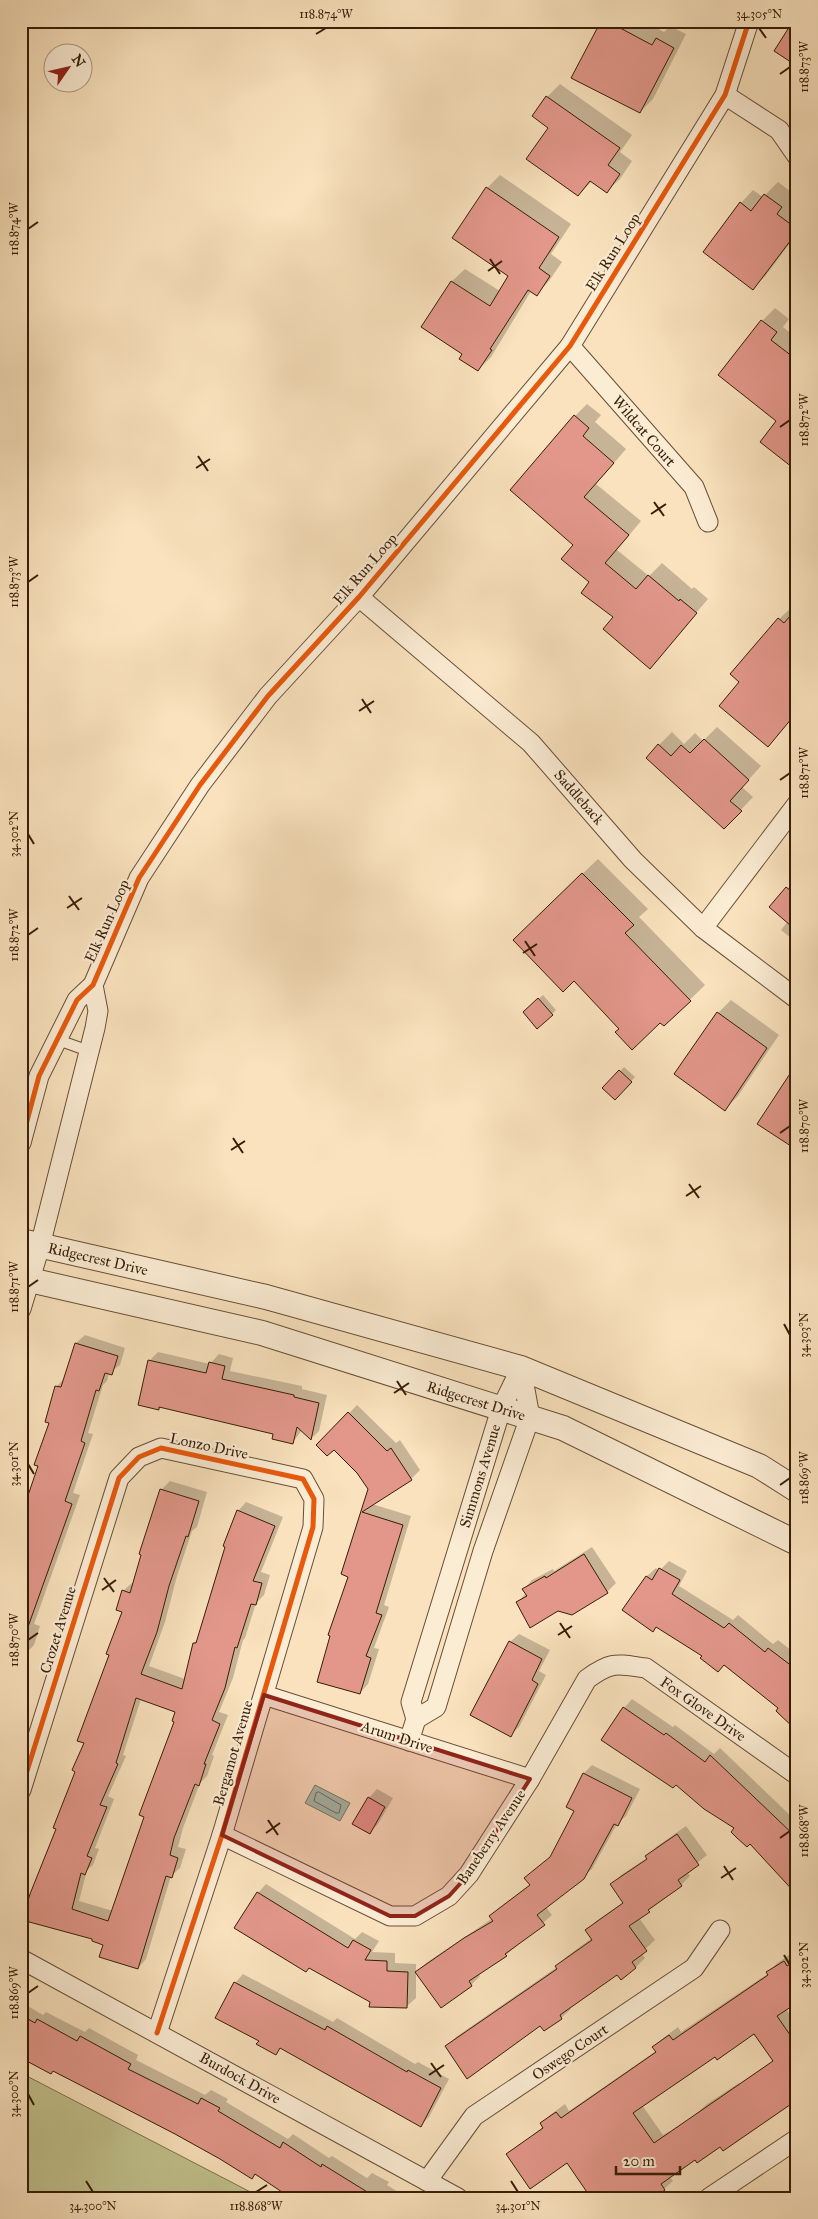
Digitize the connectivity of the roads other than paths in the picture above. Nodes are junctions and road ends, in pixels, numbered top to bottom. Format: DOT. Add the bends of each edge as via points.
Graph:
graph roads {
  1 [pos="749,21"];
  2 [pos="725,95"];
  3 [pos="797,156"];
  4 [pos="570,346"];
  5 [pos="708,522"];
  6 [pos="359,597"];
  7 [pos="797,804"];
  8 [pos="703,928"];
  9 [pos="93,985"];
  10 [pos="797,998"];
  11 [pos="58,1040"];
  12 [pos="89,1051"];
  13 [pos="21,1143"];
  14 [pos="31,1244"];
  15 [pos="26,1279"];
  16 [pos="21,1309"];
  17 [pos="521,1368"];
  18 [pos="501,1409"];
  19 [pos="530,1417"];
  20 [pos="119,1478"];
  21 [pos="303,1479"];
  22 [pos="797,1490"];
  23 [pos="797,1543"];
  24 [pos="602,1668"];
  25 [pos="264,1695"];
  26 [pos="416,1719"];
  27 [pos="409,1741"];
  28 [pos="797,1775"];
  29 [pos="530,1779"];
  30 [pos="21,1790"];
  31 [pos="222,1834"];
  32 [pos="720,1930"];
  33 [pos="21,1959"];
  34 [pos="157,2032"];
  35 [pos="797,2139"];
  36 [pos="427,2181"];
  37 [pos="458,2198"];
  38 [pos="708,2198"];
  1 -- 2 [label="street, Elk Run Loop"];
  2 -- 3 [label="street" via="779,130"];
  2 -- 4 [label="street, Elk Run Loop"];
  4 -- 5 [label="street, Wildcat Court" via="694,487"];
  4 -- 6 [label="street, Elk Run Loop"];
  6 -- 8 [label="street, Saddleback" via="532,742 633,860"];
  6 -- 9 [label="street, Elk Run Loop" via="268,696 200,785 139,878"];
  7 -- 8 [label="street"];
  8 -- 10 [label="street, Saddleback"];
  9 -- 11 [label="street, Elk Run Loop" via="77,1000"];
  9 -- 12 [label="street, Elk Run Loop" via="98,1011"];
  11 -- 12 [label="lane"];
  11 -- 13 [label="street, Elk Run Loop" via="39,1076"];
  12 -- 14 [label="street, Elk Run Loop"];
  14 -- 15 [label="street, Elk Run Loop"];
  14 -- 17 [label="street, Ridgecrest Drive" via="266,1298"];
  15 -- 16 [label="street, Elk Run Loop"];
  15 -- 18 [label="street, Ridgecrest Drive" via="262,1332"];
  17 -- 18 [label="street, Simmons Avenue"];
  17 -- 19 [label="street, Simmons Avenue"];
  17 -- 22 [label="street, Ridgecrest Drive" via="759,1466"];
  18 -- 19 [label="street, Ridgecrest Drive"];
  18 -- 26 [label="street, Simmons Avenue" via="411,1702"];
  19 -- 23 [label="street, Ridgecrest Drive" via="563,1428"];
  19 -- 26 [label="street, Simmons Avenue" via="483,1551 436,1707"];
  20 -- 21 [label="street, Lonzo Drive" via="139,1457 161,1448"];
  20 -- 30 [label="street, Crozet Avenue"];
  21 -- 25 [label="street, Bergamot Avenue" via="314,1499 314,1527"];
  24 -- 28 [label="street, Fox Glove Drive" via="615,1664 646,1668"];
  24 -- 29 [label="street, Baneberry Avenue" via="587,1679"];
  25 -- 27 [label="street, Arum Drive"];
  25 -- 31 [label="street, Bergamot Avenue"];
  26 -- 27 [label="street, Simmons Avenue"];
  27 -- 29 [label="street, Arum Drive"];
  29 -- 31 [label="street, Baneberry Avenue" via="469,1874 449,1896 415,1916 390,1916"];
  31 -- 34 [label="street, Bergamot Avenue"];
  32 -- 36 [label="street, Oswego Court" via="694,1968 474,2116"];
  33 -- 34 [label="street, Burdock Drive"];
  34 -- 36 [label="street, Burdock Drive"];
  35 -- 38 [label="street"];
  36 -- 37 [label="street, Burdock Drive"];
}
